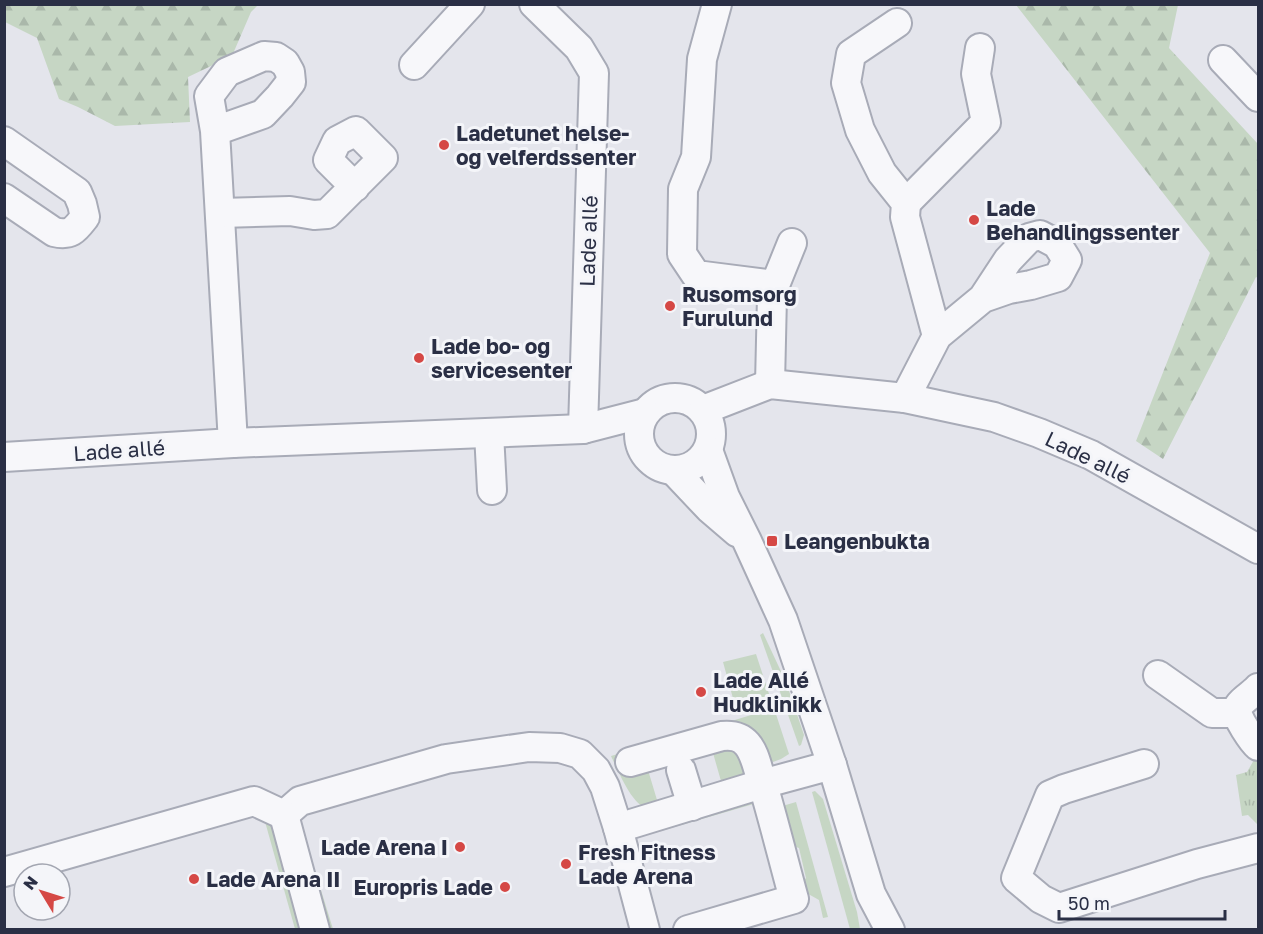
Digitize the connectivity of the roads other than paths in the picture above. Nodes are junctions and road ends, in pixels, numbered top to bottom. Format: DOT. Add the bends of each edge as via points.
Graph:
graph roads {
  1 [pos="470,4"];
  2 [pos="534,4"];
  3 [pos="717,4"];
  4 [pos="897,23"];
  5 [pos="980,48"];
  6 [pos="1223,60"];
  7 [pos="414,65"];
  8 [pos="1258,97"];
  9 [pos="215,131"];
  10 [pos="4,141"];
  11 [pos="355,187"];
  12 [pos="4,198"];
  13 [pos="906,203"];
  14 [pos="219,213"];
  15 [pos="792,243"];
  16 [pos="775,285"];
  17 [pos="983,298"];
  18 [pos="937,336"];
  19 [pos="770,384"];
  20 [pos="905,398"];
  21 [pos="703,410"];
  22 [pos="642,427"];
  23 [pos="583,429"];
  24 [pos="489,433"];
  25 [pos="233,443"];
  26 [pos="708,450"];
  27 [pos="4,457"];
  28 [pos="674,471"];
  29 [pos="492,490"];
  30 [pos="747,541"];
  31 [pos="1258,549"];
  32 [pos="1158,675"];
  33 [pos="1258,688"];
  34 [pos="1237,713"];
  35 [pos="1258,746"];
  36 [pos="630,762"];
  37 [pos="1144,764"];
  38 [pos="832,765"];
  39 [pos="681,770"];
  40 [pos="762,784"];
  41 [pos="692,806"];
  42 [pos="284,815"];
  43 [pos="618,828"];
  44 [pos="1258,848"];
  45 [pos="4,872"];
  46 [pos="871,894"];
  47 [pos="315,930"];
  48 [pos="645,930"];
  49 [pos="688,930"];
  50 [pos="873,930"];
  51 [pos="890,930"];
  1 -- 7 [label="street"];
  2 -- 23 [label="street, Lade allé" via="579,48 594,73"];
  3 -- 16 [label="street" via="702,59 696,157 683,189 682,254 696,275"];
  4 -- 13 [label="street" via="851,54 846,83 860,130 873,156"];
  5 -- 13 [label="street" via="976,74 986,122"];
  6 -- 8 [label="street"];
  9 -- 14 [label="street"];
  10 -- 12 [label="street" via="76,192 85,217 75,230 54,232"];
  11 -- 14 [label="street" via="327,214"];
  13 -- 18 [label="street" via="905,217"];
  14 -- 25 [label="street"];
  15 -- 16 [label="street"];
  16 -- 19 [label="street"];
  17 -- 18 [label="street"];
  18 -- 20 [label="street"];
  19 -- 20 [label="street, Lade allé"];
  19 -- 21 [label="street, Lade allé"];
  20 -- 31 [label="street, Lade allé" via="994,417 1091,454"];
  21 -- 22 [label="street" via="684,399 663,400 653,405"];
  21 -- 26 [label="street" via="711,429"];
  22 -- 23 [label="street, Lade allé"];
  22 -- 28 [label="street" via="644,452 651,462"];
  23 -- 24 [label="street, Lade allé"];
  24 -- 25 [label="street, Lade allé"];
  24 -- 29 [label="street"];
  25 -- 27 [label="street, Lade allé"];
  26 -- 28 [label="street" via="692,467"];
  26 -- 30 [label="street"];
  28 -- 30 [label="street"];
  30 -- 38 [label="street" via="783,620"];
  32 -- 34 [label="street" via="1212,713"];
  33 -- 34 [label="street" via="1238,707"];
  34 -- 35 [label="street"];
  36 -- 40 [label="street" via="722,736 735,736 751,750"];
  37 -- 44 [label="street" via="1050,795 1016,878 1059,908"];
  38 -- 40 [label="street"];
  38 -- 46 [label="street"];
  39 -- 41 [label="street"];
  40 -- 41 [label="street"];
  40 -- 49 [label="street" via="794,899"];
  41 -- 43 [label="street"];
  42 -- 43 [label="street" via="300,801 446,759 549,747 580,754 596,770"];
  42 -- 45 [label="street" via="254,801"];
  42 -- 47 [label="street"];
  43 -- 48 [label="street"];
  46 -- 50 [label="street"];
  46 -- 51 [label="street"];
}
